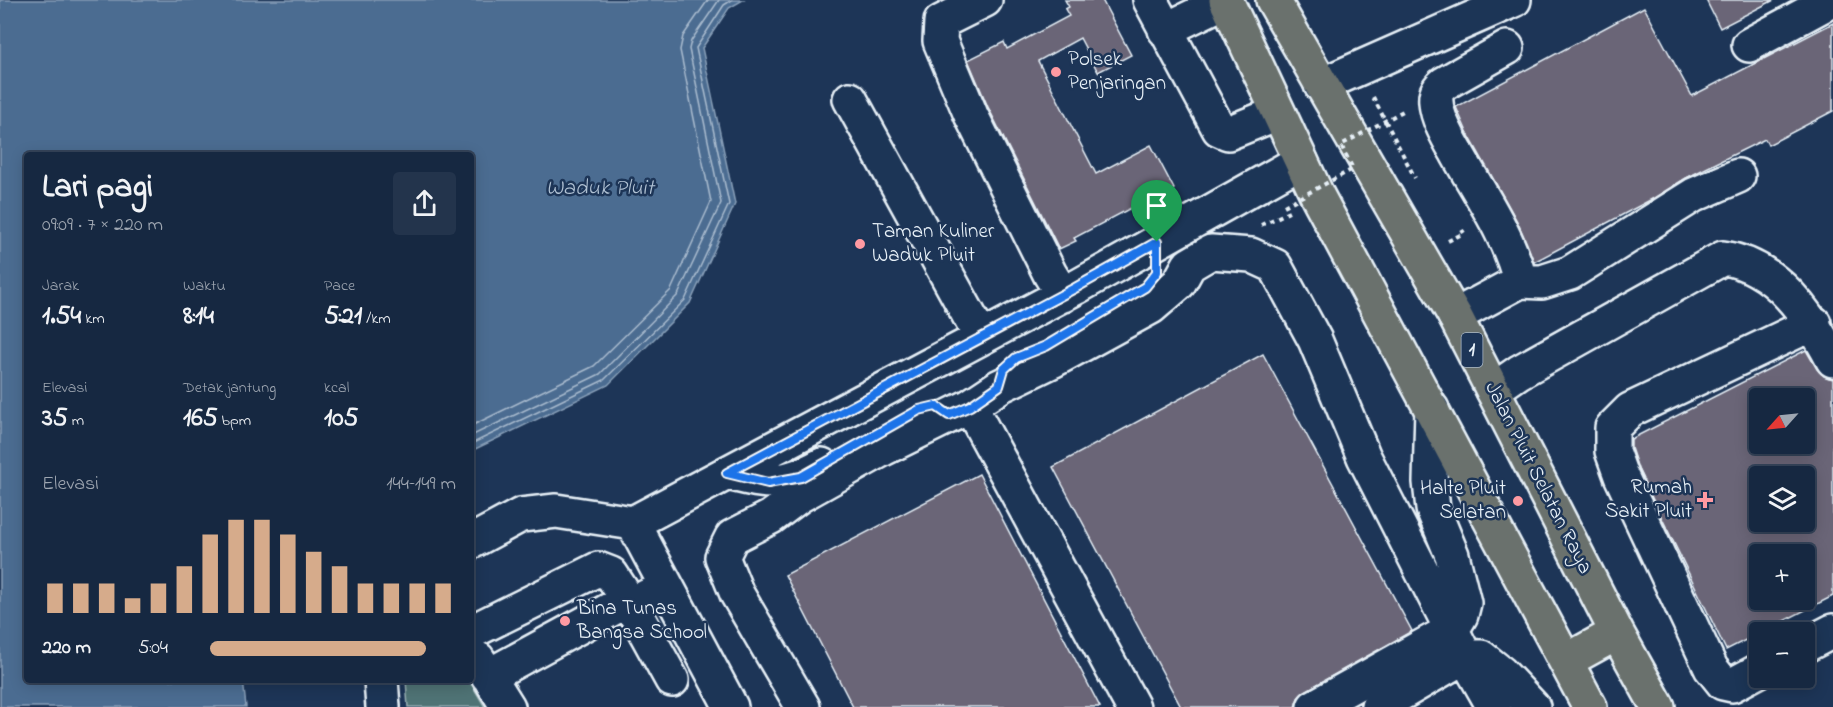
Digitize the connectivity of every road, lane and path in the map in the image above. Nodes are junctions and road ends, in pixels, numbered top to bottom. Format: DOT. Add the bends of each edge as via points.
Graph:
graph roads {
  1 [pos="986,0"];
  2 [pos="1150,0"];
  3 [pos="1226,0"];
  4 [pos="1273,0"];
  5 [pos="1514,0"];
  6 [pos="1832,0"];
  7 [pos="1165,30"];
  8 [pos="1749,45"];
  9 [pos="1507,48"];
  10 [pos="1321,85"];
  11 [pos="1370,90"];
  12 [pos="850,99"];
  13 [pos="1278,113"];
  14 [pos="1408,121"];
  15 [pos="1301,161"];
  16 [pos="1738,176"];
  17 [pos="1417,181"];
  18 [pos="1284,206"];
  19 [pos="1459,223"];
  20 [pos="1443,232"];
  21 [pos="1157,242"];
  22 [pos="1520,281"];
  23 [pos="1063,295"];
  24 [pos="1455,316"];
  25 [pos="1814,323"];
  26 [pos="981,337"];
  27 [pos="1833,360"];
  28 [pos="999,386"];
  29 [pos="1493,390"];
  30 [pos="1432,410"];
  31 [pos="960,411"];
  32 [pos="727,473"];
  33 [pos="633,523"];
  34 [pos="474,540"];
  35 [pos="667,585"];
  36 [pos="628,600"];
  37 [pos="689,628"];
  38 [pos="474,631"];
  39 [pos="1833,631"];
  40 [pos="1617,633"];
  41 [pos="1815,640"];
  42 [pos="1459,643"];
  43 [pos="653,647"];
  44 [pos="474,651"];
  45 [pos="1566,661"];
  46 [pos="488,676"];
  47 [pos="1749,676"];
  48 [pos="672,680"];
  49 [pos="381,683"];
  50 [pos="383,707"];
  51 [pos="508,707"];
  52 [pos="731,707"];
  53 [pos="803,707"];
  54 [pos="1132,707"];
  55 [pos="1314,707"];
  56 [pos="1378,707"];
  57 [pos="1494,707"];
  58 [pos="1533,707"];
  59 [pos="1590,707"];
  60 [pos="1658,707"];
  1 -- 23 [label="street" via="941,22 940,41 971,115"];
  2 -- 7 [label="street"];
  3 -- 7 [label="street"];
  3 -- 13 [label="highway"];
  4 -- 10 [label="highway, Jalan Pluit Selatan Raya / 1"];
  5 -- 10 [label="street"];
  6 -- 8 [label="street"];
  7 -- 13 [label="street" via="1219,129 1228,134"];
  9 -- 22 [label="street" via="1438,88 1436,102 1450,141 1513,255"];
  10 -- 24 [label="highway, Jalan Pluit Selatan Raya / 1"];
  11 -- 17 [label="path"];
  12 -- 26 [label="street"];
  13 -- 15 [label="highway"];
  14 -- 18 [label="path, bridge" via="1403,111 1341,146 1353,170"];
  15 -- 21 [label="street"];
  15 -- 30 [label="highway"];
  16 -- 22 [label="street" via="1694,195 1570,273 1542,282"];
  19 -- 20 [label="path" via="1464,233 1448,242"];
  21 -- 23 [label="street"];
  21 -- 28 [label="street" via="1157,272 1145,287 1046,346 1016,358 1004,369"];
  22 -- 24 [label="street"];
  23 -- 26 [label="street"];
  24 -- 29 [label="highway, Jalan Pluit Selatan Raya / 1"];
  25 -- 27 [label="street"];
  25 -- 29 [label="street" via="1766,272 1741,260 1723,258"];
  25 -- 47 [label="street" via="1630,410 1612,428 1612,451 1621,476 1711,668 1723,683 1732,685"];
  26 -- 32 [label="street"];
  28 -- 31 [label="street"];
  28 -- 42 [label="street" via="1151,308 1179,283 1189,265 1211,252 1251,255 1275,266 1315,340 1364,457"];
  29 -- 40 [label="highway, Jalan Pluit Selatan Raya / 1"];
  30 -- 42 [label="street" via="1433,509 1452,555 1464,603"];
  30 -- 45 [label="highway"];
  31 -- 32 [label="street" via="936,406 919,410 801,477 768,483"];
  31 -- 53 [label="street" via="799,496 771,517 732,537 722,557 737,594"];
  31 -- 54 [label="street"];
  32 -- 33 [label="street"];
  33 -- 34 [label="street" via="556,511 521,515"];
  33 -- 35 [label="street"];
  35 -- 36 [label="street" via="639,601"];
  35 -- 37 [label="street"];
  36 -- 38 [label="street" via="611,574 598,569"];
  36 -- 43 [label="street"];
  36 -- 46 [label="street"];
  37 -- 43 [label="street"];
  37 -- 52 [label="street"];
  39 -- 41 [label="street"];
  40 -- 45 [label="highway"];
  40 -- 60 [label="highway, Jalan Pluit Selatan Raya / 1"];
  42 -- 55 [label="street"];
  42 -- 56 [label="street"];
  42 -- 57 [label="street"];
  42 -- 58 [label="street" via="1501,673"];
  43 -- 48 [label="street"];
  44 -- 46 [label="street"];
  45 -- 59 [label="highway"];
  46 -- 51 [label="street"];
  49 -- 50 [label="street"];
}
